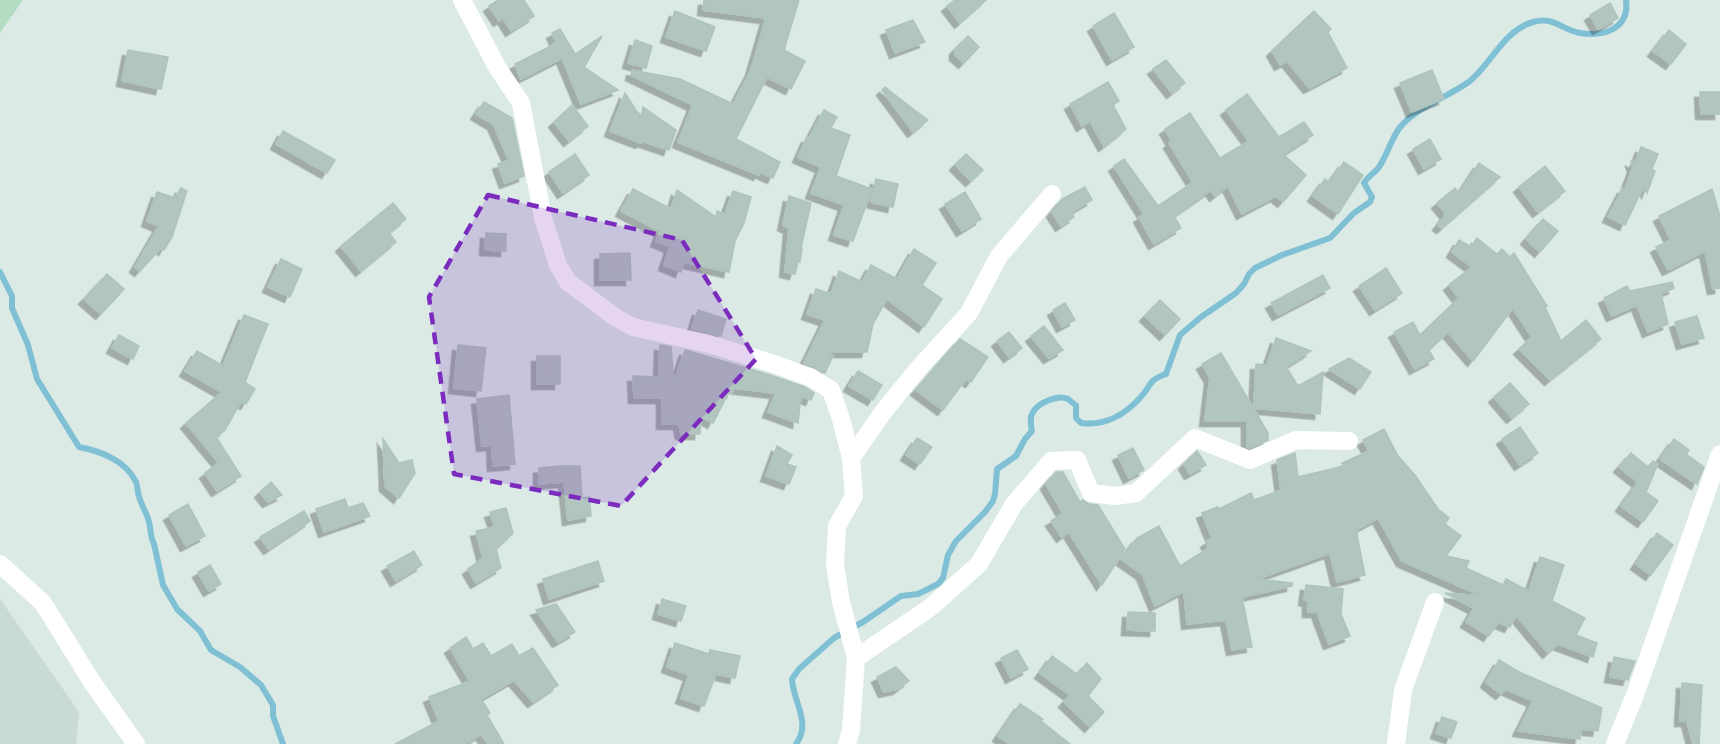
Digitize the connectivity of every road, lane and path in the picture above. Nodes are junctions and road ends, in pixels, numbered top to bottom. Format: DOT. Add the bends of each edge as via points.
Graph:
graph roads {
  1 [pos="462,0"];
  2 [pos="1052,194"];
  3 [pos="1349,441"];
  4 [pos="1720,454"];
  5 [pos="851,458"];
  6 [pos="0,564"];
  7 [pos="1435,602"];
  8 [pos="855,652"];
  9 [pos="136,744"];
  10 [pos="847,744"];
  11 [pos="1396,744"];
  12 [pos="1615,744"];
  1 -- 5 [label="street" via="521,103 543,218 558,265 568,282 633,327 771,363 810,377 831,390"];
  2 -- 5 [label="street" via="999,256 969,313 917,370"];
  3 -- 8 [label="street" via="1296,440 1250,460 1195,438 1136,493 1115,496 1091,493 1077,460 1051,461 1014,504 979,564 931,607"];
  4 -- 12 [label="street"];
  5 -- 8 [label="street" via="854,496 837,526 835,565"];
  6 -- 9 [label="street" via="43,603"];
  7 -- 11 [label="street" via="1403,690"];
  8 -- 10 [label="street"];
}
